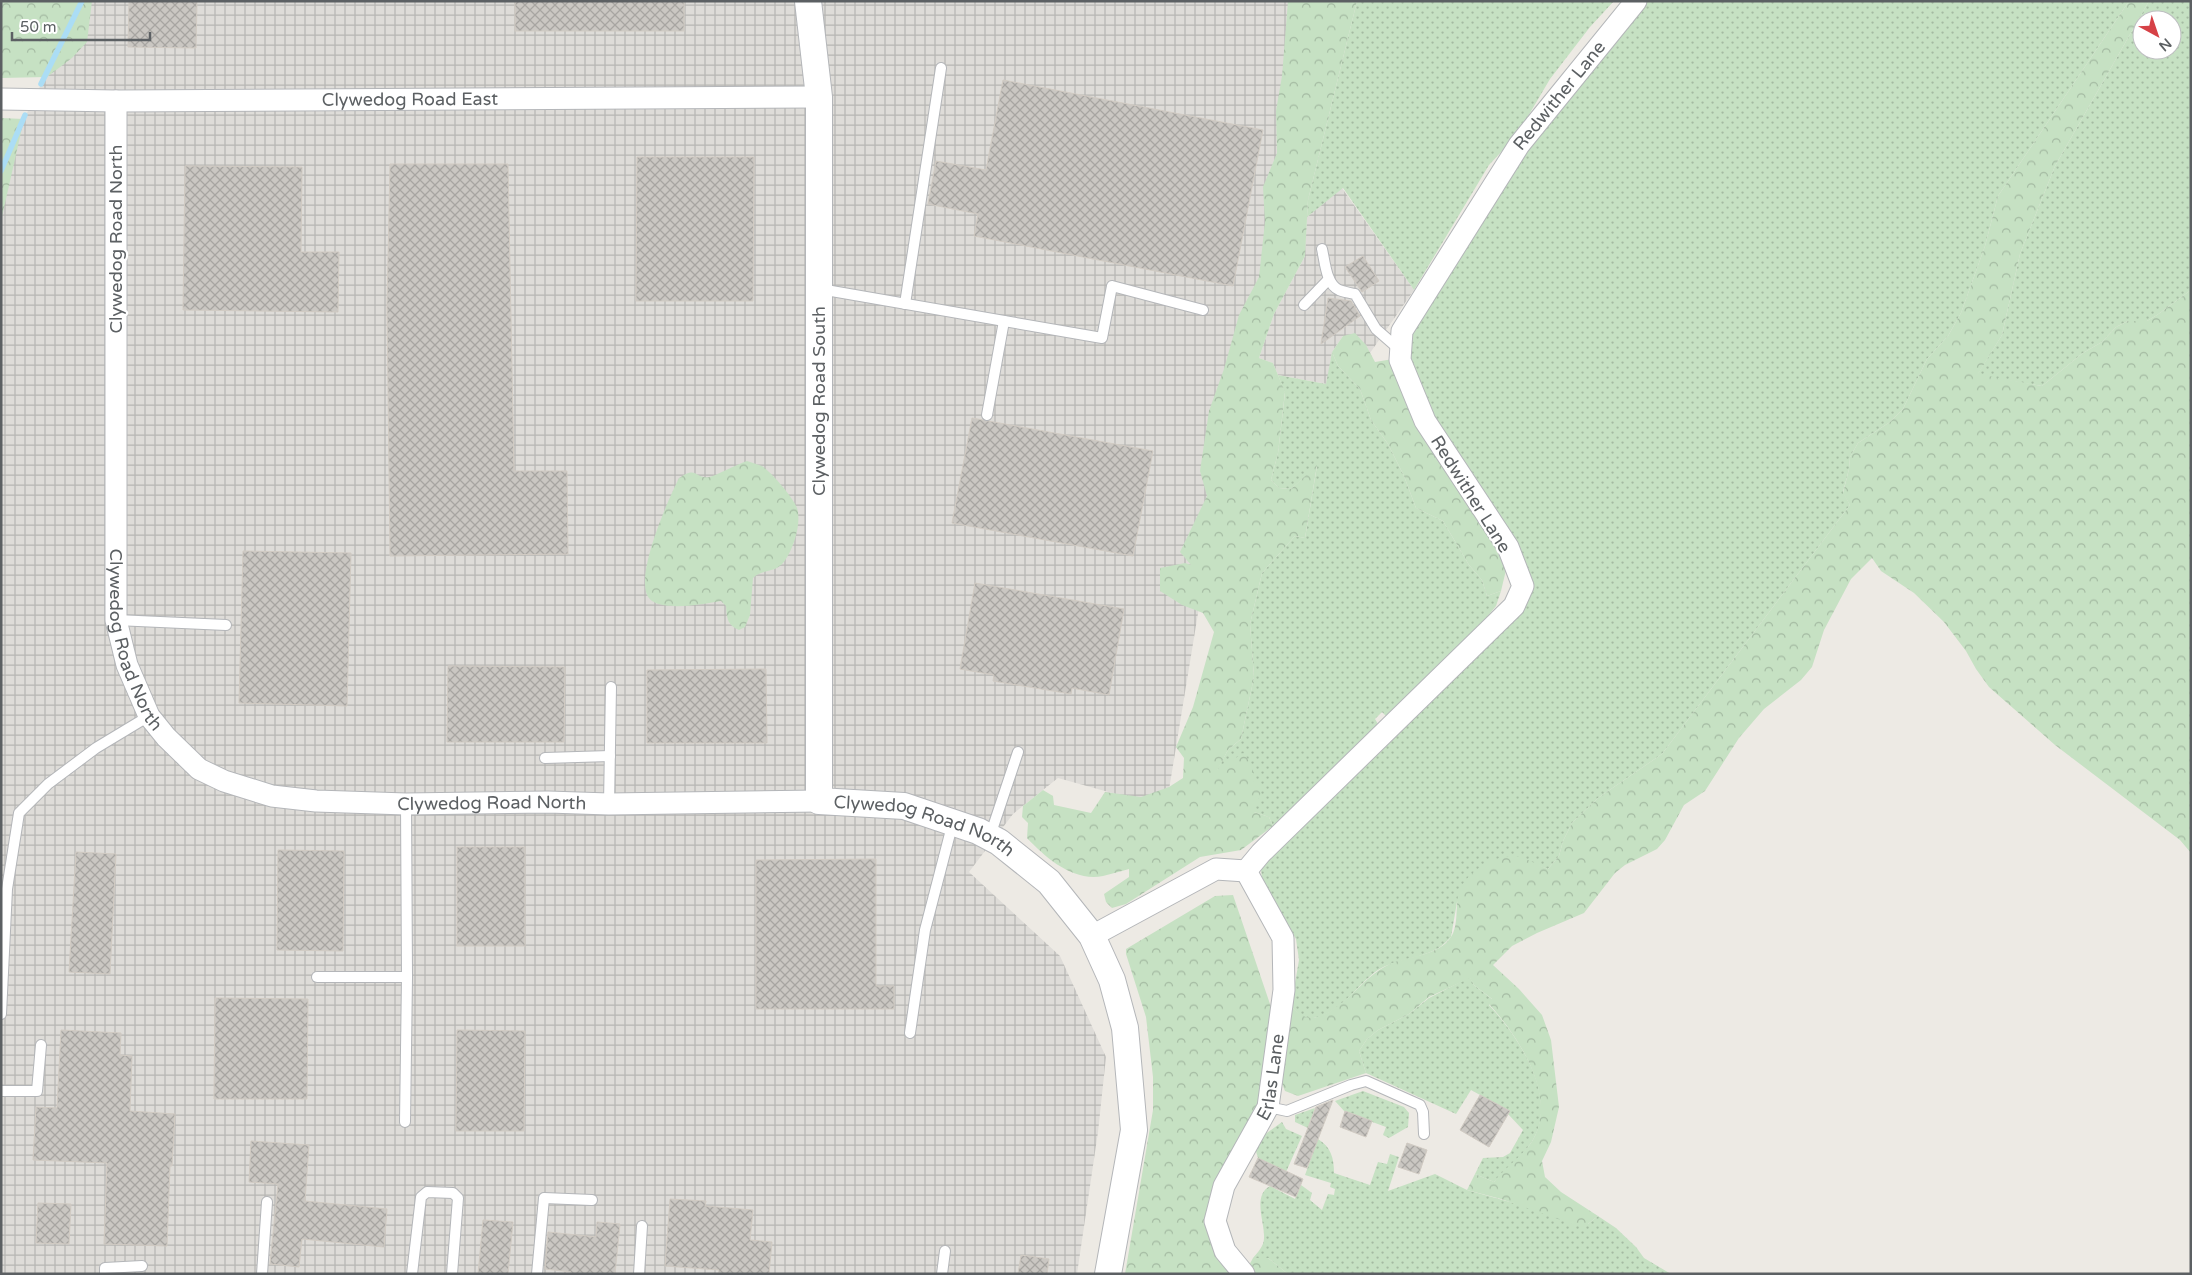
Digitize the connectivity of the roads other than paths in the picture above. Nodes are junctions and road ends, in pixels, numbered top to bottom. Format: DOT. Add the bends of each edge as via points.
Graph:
graph roads {
  1 [pos="808,1"];
  2 [pos="1636,1"];
  3 [pos="941,68"];
  4 [pos="819,97"];
  5 [pos="1,99"];
  6 [pos="116,101"];
  7 [pos="1322,249"];
  8 [pos="1329,279"];
  9 [pos="819,288"];
  10 [pos="905,304"];
  11 [pos="1304,305"];
  12 [pos="1203,310"];
  13 [pos="1004,321"];
  14 [pos="1401,351"];
  15 [pos="987,415"];
  16 [pos="116,620"];
  17 [pos="226,625"];
  18 [pos="611,687"];
  19 [pos="149,716"];
  20 [pos="1018,752"];
  21 [pos="610,756"];
  22 [pos="545,758"];
  23 [pos="819,801"];
  24 [pos="406,804"];
  25 [pos="609,804"];
  26 [pos="953,821"];
  27 [pos="989,836"];
  28 [pos="1246,871"];
  29 [pos="4,906"];
  30 [pos="1092,936"];
  31 [pos="317,977"];
  32 [pos="407,977"];
  33 [pos="1,1014"];
  34 [pos="910,1033"];
  35 [pos="41,1045"];
  36 [pos="1,1091"];
  37 [pos="1268,1107"];
  38 [pos="405,1122"];
  39 [pos="1424,1134"];
  40 [pos="592,1200"];
  41 [pos="267,1202"];
  42 [pos="642,1226"];
  43 [pos="945,1251"];
  44 [pos="142,1266"];
  45 [pos="105,1274"];
  46 [pos="262,1274"];
  47 [pos="412,1274"];
  48 [pos="452,1274"];
  49 [pos="538,1274"];
  50 [pos="639,1274"];
  51 [pos="942,1274"];
  52 [pos="1108,1274"];
  53 [pos="1244,1274"];
  1 -- 4 [label="street, Clywedog Road South"];
  2 -- 14 [label="street, Redwither Lane" via="1519,145 1402,331"];
  3 -- 10 [label="lane"];
  4 -- 6 [label="street, Clywedog Road East"];
  4 -- 9 [label="street, Clywedog Road South"];
  5 -- 6 [label="street, Clywedog Road East"];
  6 -- 16 [label="street, Clywedog Road North"];
  7 -- 8 [label="lane"];
  8 -- 11 [label="lane"];
  8 -- 14 [label="lane" via="1333,286 1355,294 1376,329"];
  9 -- 10 [label="lane"];
  9 -- 23 [label="street, Clywedog Road South"];
  10 -- 13 [label="lane"];
  12 -- 13 [label="lane" via="1112,286 1102,338"];
  13 -- 15 [label="lane"];
  14 -- 28 [label="street, Redwither Lane" via="1400,360 1425,421 1508,547 1523,586 1514,606"];
  16 -- 17 [label="lane"];
  16 -- 19 [label="street, Clywedog Road North" via="127,665"];
  18 -- 21 [label="lane"];
  19 -- 24 [label="street, Clywedog Road North" via="199,769 244,788 272,796 316,801"];
  19 -- 29 [label="lane" via="96,748 48,784 19,813"];
  20 -- 27 [label="lane"];
  21 -- 22 [label="lane"];
  21 -- 25 [label="lane"];
  23 -- 25 [label="street, Clywedog Road North"];
  23 -- 26 [label="street, Clywedog Road North" via="904,806"];
  24 -- 25 [label="street, Clywedog Road North"];
  24 -- 32 [label="lane"];
  26 -- 27 [label="street, Clywedog Road North"];
  26 -- 34 [label="lane" via="925,930"];
  27 -- 30 [label="street, Clywedog Road North" via="1049,882"];
  28 -- 30 [label="street" via="1216,869"];
  28 -- 37 [label="street, Erlas Lane" via="1283,938 1284,990"];
  29 -- 33 [label="lane"];
  30 -- 52 [label="street, Clywedog Road North" via="1112,980 1125,1028 1134,1130"];
  31 -- 32 [label="lane"];
  32 -- 38 [label="lane"];
  35 -- 36 [label="lane" via="37,1091"];
  37 -- 39 [label="lane" via="1287,1111 1366,1081 1420,1105"];
  37 -- 53 [label="street, Erlas Lane" via="1224,1186 1215,1221 1225,1250"];
  40 -- 49 [label="lane" via="544,1198"];
  41 -- 46 [label="lane"];
  42 -- 50 [label="lane"];
  43 -- 51 [label="lane"];
  44 -- 45 [label="lane" via="105,1268"];
  47 -- 48 [label="lane" via="421,1198 427,1192 453,1193 458,1198"];
}
